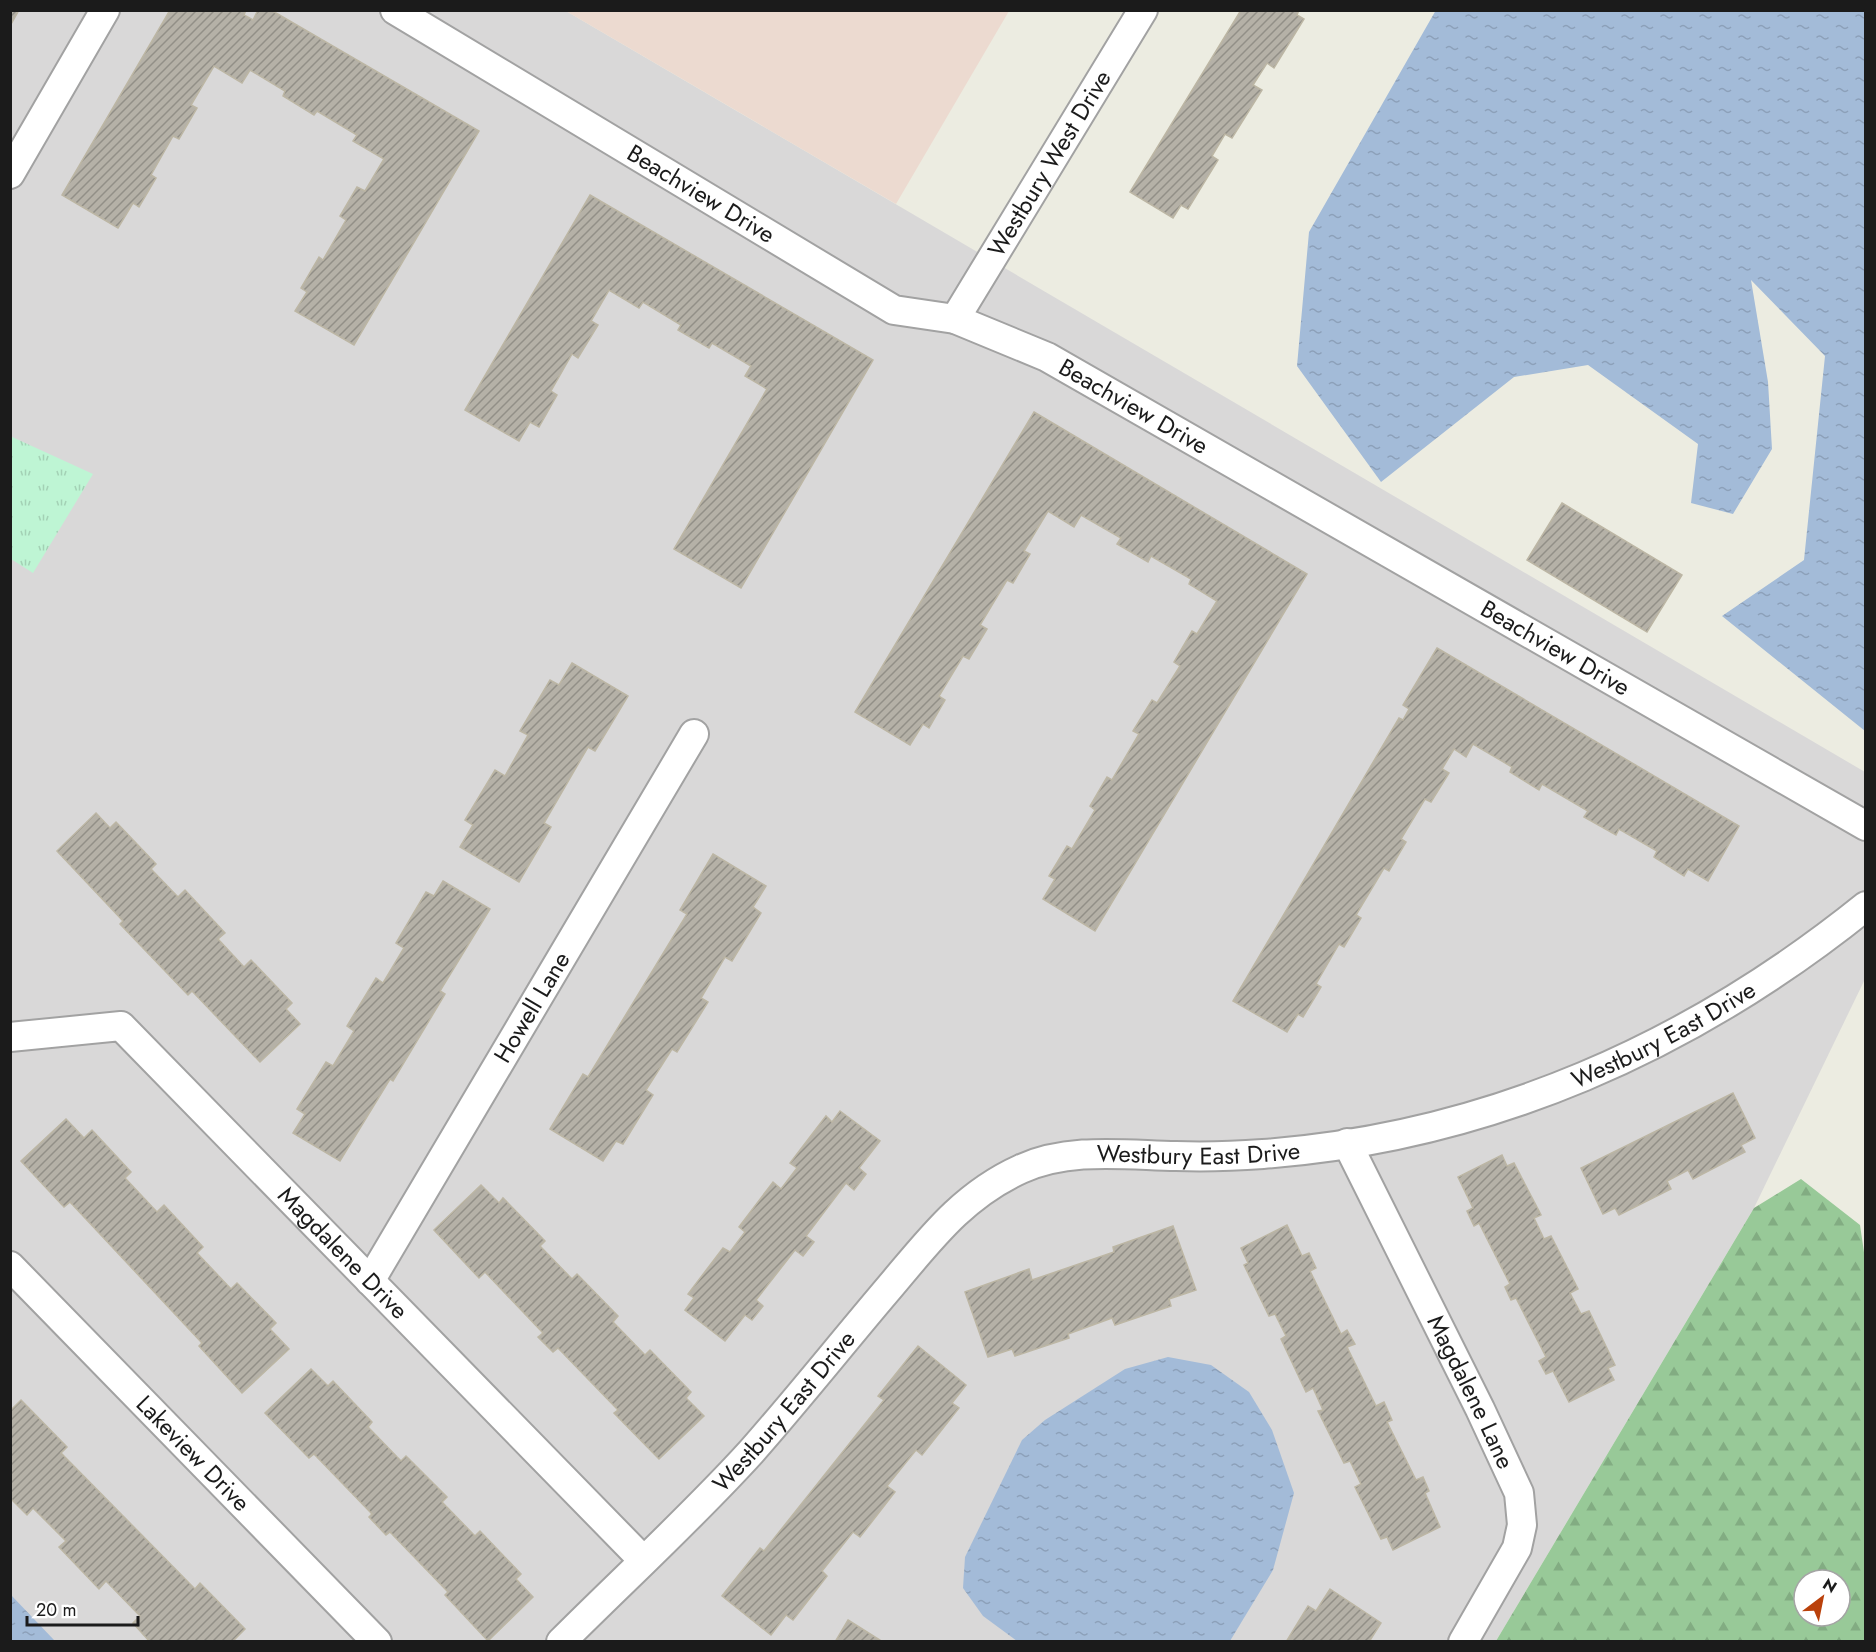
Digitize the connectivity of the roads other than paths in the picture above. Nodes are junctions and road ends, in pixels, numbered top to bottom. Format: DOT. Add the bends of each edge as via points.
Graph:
graph roads {
  1 [pos="105,10"];
  2 [pos="395,10"];
  3 [pos="1143,10"];
  4 [pos="10,174"];
  5 [pos="955,318"];
  6 [pos="694,734"];
  7 [pos="1866,826"];
  8 [pos="1866,906"];
  9 [pos="10,1036"];
  10 [pos="1347,1143"];
  11 [pos="10,1266"];
  12 [pos="370,1281"];
  13 [pos="643,1560"];
  14 [pos="572,1639"];
  15 [pos="377,1641"];
  16 [pos="1463,1641"];
  1 -- 4 [label="street"];
  2 -- 5 [label="street, Beachview Drive" via="894,310"];
  3 -- 5 [label="street, Westbury West Drive"];
  5 -- 7 [label="street, Beachview Drive" via="1047,357"];
  6 -- 12 [label="street, Howell Lane"];
  8 -- 10 [label="street, Westbury East Drive" via="1761,984 1672,1036 1595,1073 1500,1108"];
  9 -- 12 [label="street, Magdalene Drive" via="121,1026"];
  10 -- 13 [label="street, Westbury East Drive" via="1254,1155 1114,1153 1059,1158 993,1182 951,1215 750,1453"];
  10 -- 16 [label="street, Magdalene Lane" via="1519,1493 1522,1525 1517,1548"];
  11 -- 15 [label="street, Lakeview Drive"];
  12 -- 13 [label="street, Magdalene Drive"];
  13 -- 14 [label="street, Westbury East Drive"];
}
